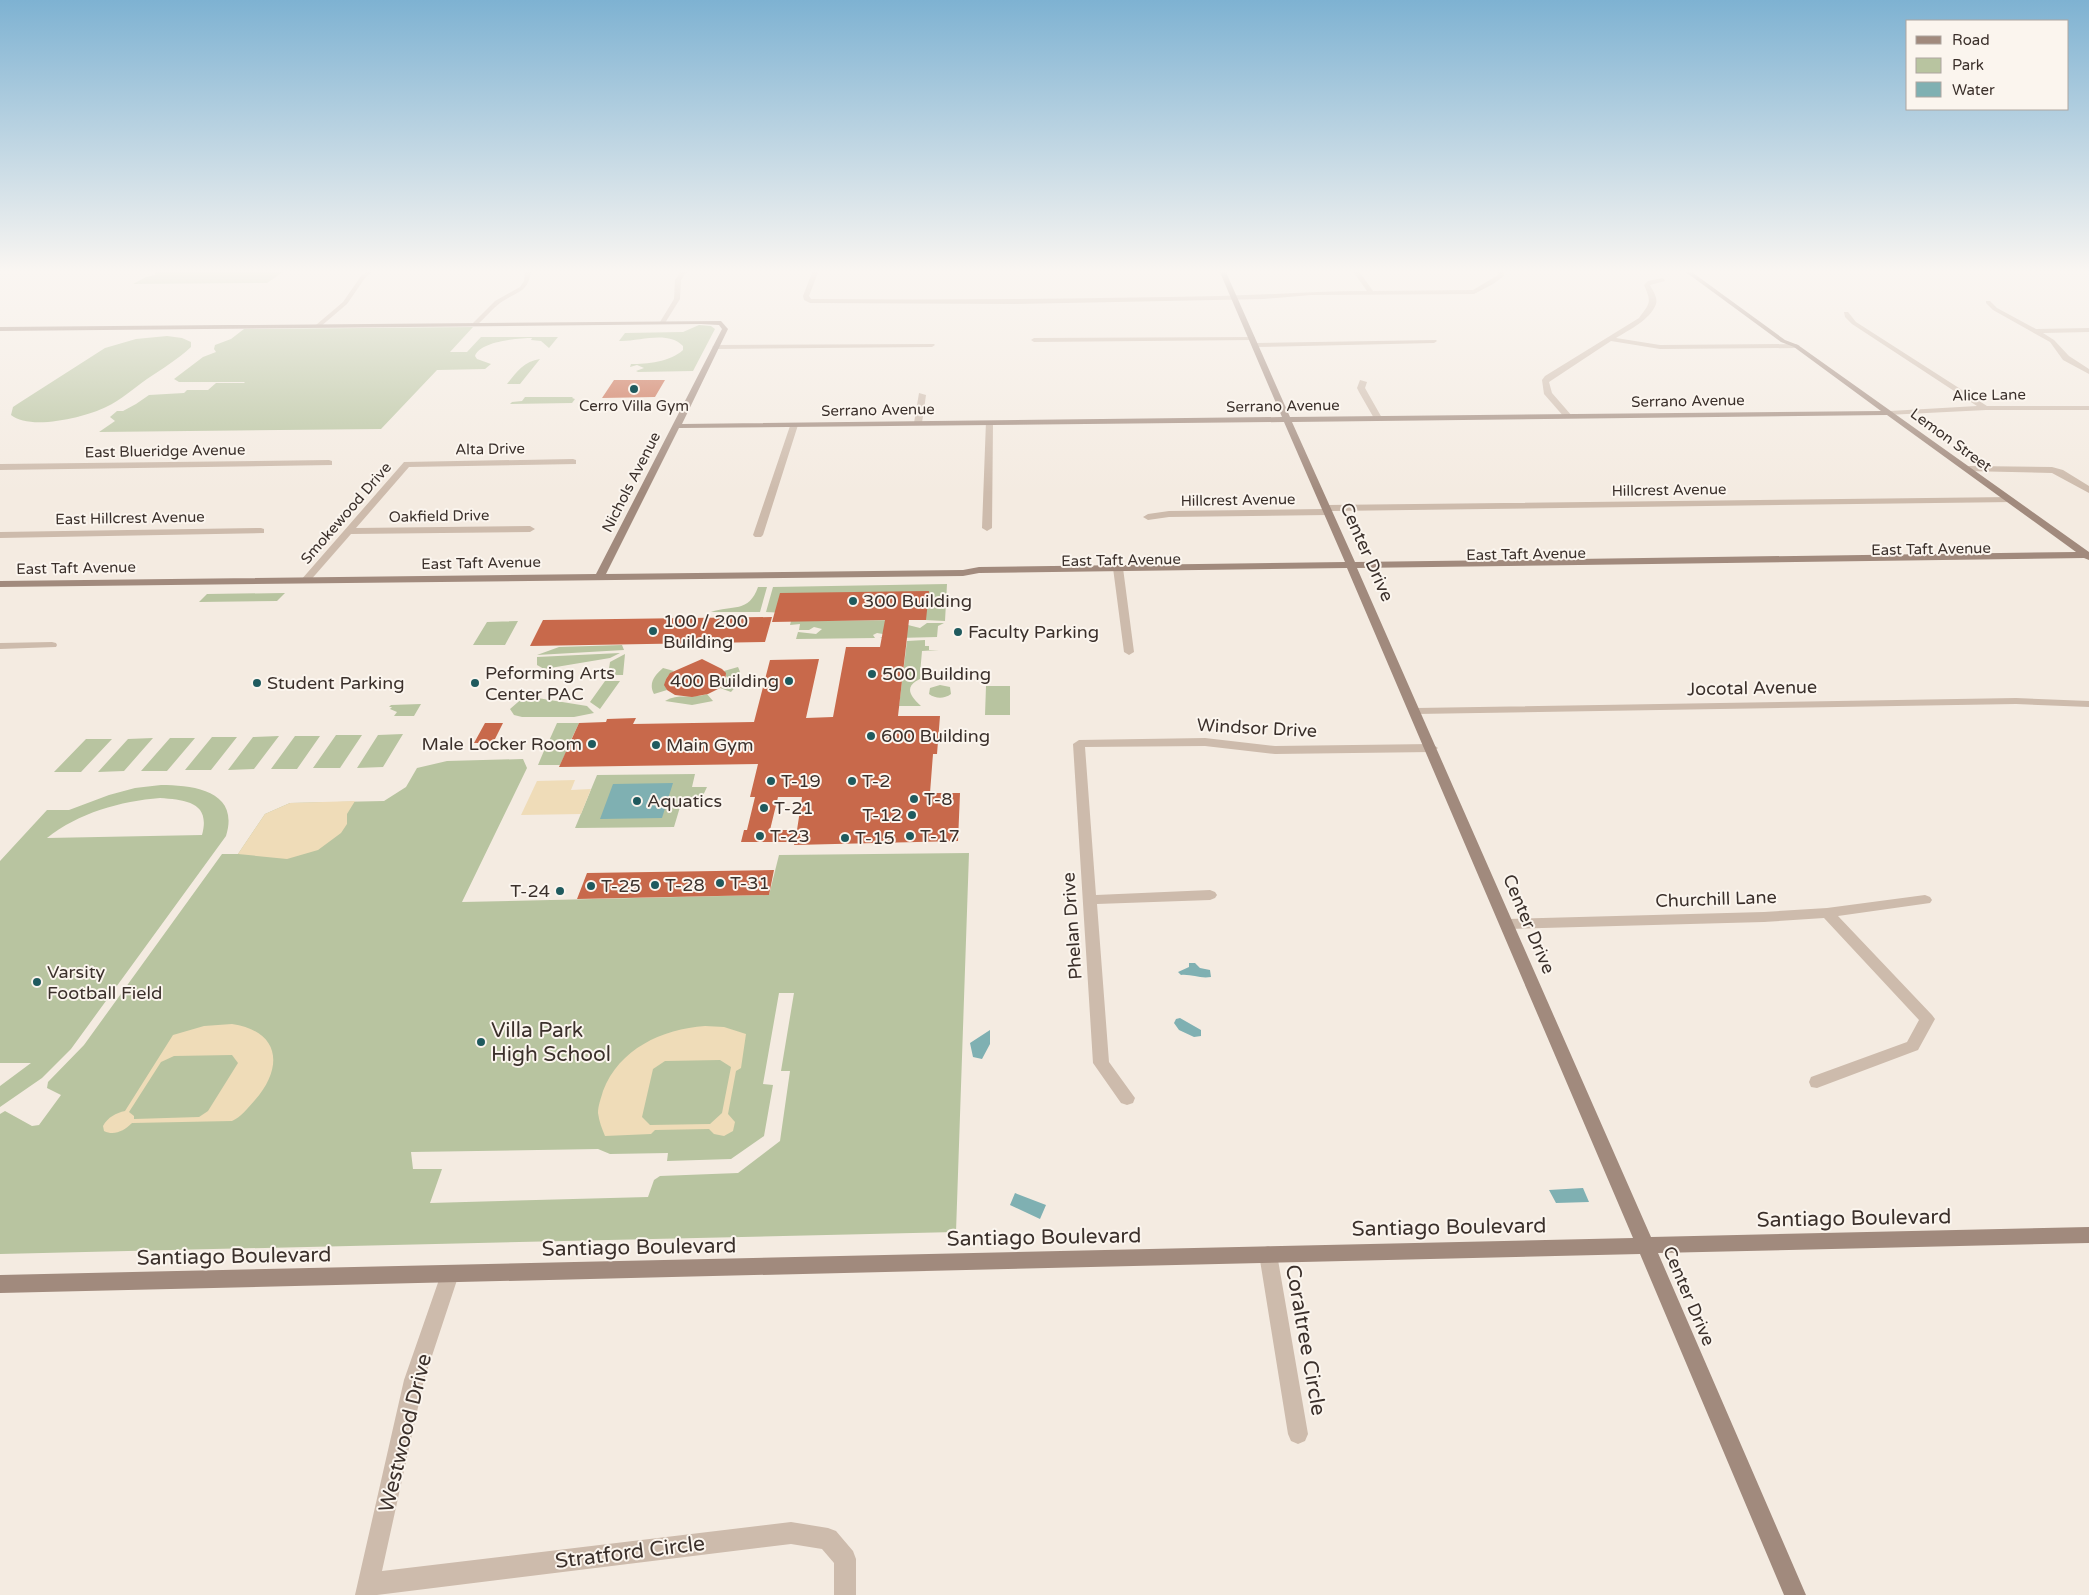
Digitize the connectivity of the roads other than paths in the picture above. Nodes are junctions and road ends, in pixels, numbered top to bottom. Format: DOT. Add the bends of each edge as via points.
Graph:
graph roads {
  1 [pos="1256,344"];
  2 [pos="1602,344"];
  3 [pos="1639,344"];
  4 [pos="1792,344"];
  5 [pos="1887,344"];
  6 [pos="2055,344"];
  7 [pos="932,345"];
  8 [pos="1796,346"];
  9 [pos="716,347"];
  10 [pos="2089,372"];
  11 [pos="1363,382"];
  12 [pos="922,395"];
  13 [pos="1986,408"];
  14 [pos="2089,408"];
  15 [pos="1890,413"];
  16 [pos="1568,416"];
  17 [pos="1378,418"];
  18 [pos="1289,419"];
  19 [pos="989,422"];
  20 [pos="918,423"];
  21 [pos="794,425"];
  22 [pos="676,426"];
  23 [pos="573,462"];
  24 [pos="329,463"];
  25 [pos="406,464"];
  26 [pos="0,467"];
  27 [pos="1969,469"];
  28 [pos="2089,490"];
  29 [pos="2011,500"];
  30 [pos="1327,510"];
  31 [pos="1148,517"];
  32 [pos="987,528"];
  33 [pos="530,529"];
  34 [pos="349,531"];
  35 [pos="261,532"];
  36 [pos="0,535"];
  37 [pos="758,535"];
  38 [pos="2088,557"];
  39 [pos="1354,568"];
  40 [pos="1119,572"];
  41 [pos="600,576"];
  42 [pos="306,580"];
  43 [pos="0,584"];
  44 [pos="52,645"];
  45 [pos="0,646"];
  46 [pos="1129,652"];
  47 [pos="2089,704"];
  48 [pos="1416,711"];
  49 [pos="1079,744"];
  50 [pos="1432,748"];
  51 [pos="1210,895"];
  52 [pos="1089,900"];
  53 [pos="1924,900"];
  54 [pos="1827,913"];
  55 [pos="1508,924"];
  56 [pos="1817,1082"];
  57 [pos="1127,1098"];
  58 [pos="2089,1235"];
  59 [pos="1647,1245"];
  60 [pos="1268,1254"];
  61 [pos="450,1274"];
  62 [pos="0,1284"];
  63 [pos="1298,1434"];
  64 [pos="368,1589"];
  65 [pos="845,1595"];
  66 [pos="1795,1595"];
  1 -- 18 [label="street, Center Drive"];
  2 -- 16 [label="street" via="1545,382 1548,394"];
  3 -- 8 [label="street"];
  4 -- 8 [label="street, Lemon Street"];
  5 -- 13 [label="street"];
  6 -- 10 [label="street" via="2066,358"];
  7 -- 9 [label="street"];
  8 -- 15 [label="street, Lemon Street"];
  9 -- 22 [label="street, Nichols Avenue"];
  11 -- 17 [label="street" via="1363,392"];
  12 -- 20 [label="street"];
  13 -- 14 [label="street, Alice Lane"];
  13 -- 15 [label="street, Alice Lane"];
  15 -- 16 [label="street, Serrano Avenue"];
  15 -- 27 [label="street, Lemon Street"];
  16 -- 17 [label="street, Serrano Avenue"];
  17 -- 18 [label="street, Serrano Avenue"];
  18 -- 19 [label="street, Serrano Avenue"];
  18 -- 30 [label="street, Center Drive"];
  19 -- 20 [label="street, Serrano Avenue"];
  19 -- 32 [label="street"];
  20 -- 21 [label="street, Serrano Avenue"];
  21 -- 22 [label="street, Serrano Avenue"];
  21 -- 37 [label="street"];
  22 -- 41 [label="street, Nichols Avenue"];
  23 -- 25 [label="street, Alta Drive"];
  24 -- 26 [label="street, East Blueridge Avenue"];
  25 -- 34 [label="street, Smokewood Drive"];
  27 -- 28 [label="street" via="2052,470"];
  27 -- 29 [label="street, Lemon Street"];
  29 -- 30 [label="street, Hillcrest Avenue"];
  29 -- 38 [label="street, Lemon Street"];
  30 -- 31 [label="street, Hillcrest Avenue"];
  30 -- 39 [label="street, Center Drive"];
  33 -- 34 [label="street, Oakfield Drive"];
  34 -- 42 [label="street, Smokewood Drive"];
  35 -- 36 [label="street, East Hillcrest Avenue"];
  38 -- 39 [label="street, East Taft Avenue"];
  39 -- 40 [label="street, East Taft Avenue"];
  39 -- 48 [label="street, Center Drive"];
  40 -- 41 [label="street, East Taft Avenue" via="979,577 963,573"];
  40 -- 46 [label="street"];
  41 -- 42 [label="street, East Taft Avenue"];
  42 -- 43 [label="street, East Taft Avenue"];
  44 -- 45 [label="street"];
  47 -- 48 [label="street, Jocotal Avenue" via="2016,701"];
  48 -- 50 [label="street, Center Drive"];
  49 -- 50 [label="street, Windsor Drive" via="1205,742 1275,750"];
  49 -- 52 [label="street, Phelan Drive"];
  50 -- 55 [label="street, Center Drive"];
  51 -- 52 [label="street"];
  52 -- 57 [label="street, Phelan Drive" via="1101,1063"];
  53 -- 54 [label="street, Churchill Lane"];
  54 -- 55 [label="street, Churchill Lane"];
  54 -- 56 [label="street" via="1927,1019 1913,1046"];
  55 -- 59 [label="street, Center Drive"];
  58 -- 59 [label="street, Santiago Boulevard"];
  59 -- 60 [label="street, Santiago Boulevard"];
  59 -- 66 [label="street, Center Drive"];
  60 -- 61 [label="street, Santiago Boulevard"];
  60 -- 63 [label="street, Coraltree Circle"];
  61 -- 62 [label="street, Santiago Boulevard"];
  61 -- 64 [label="street, Westwood Drive" via="414,1380"];
  64 -- 65 [label="street, Stratford Circle" via="791,1533 828,1539 845,1559"];
}
